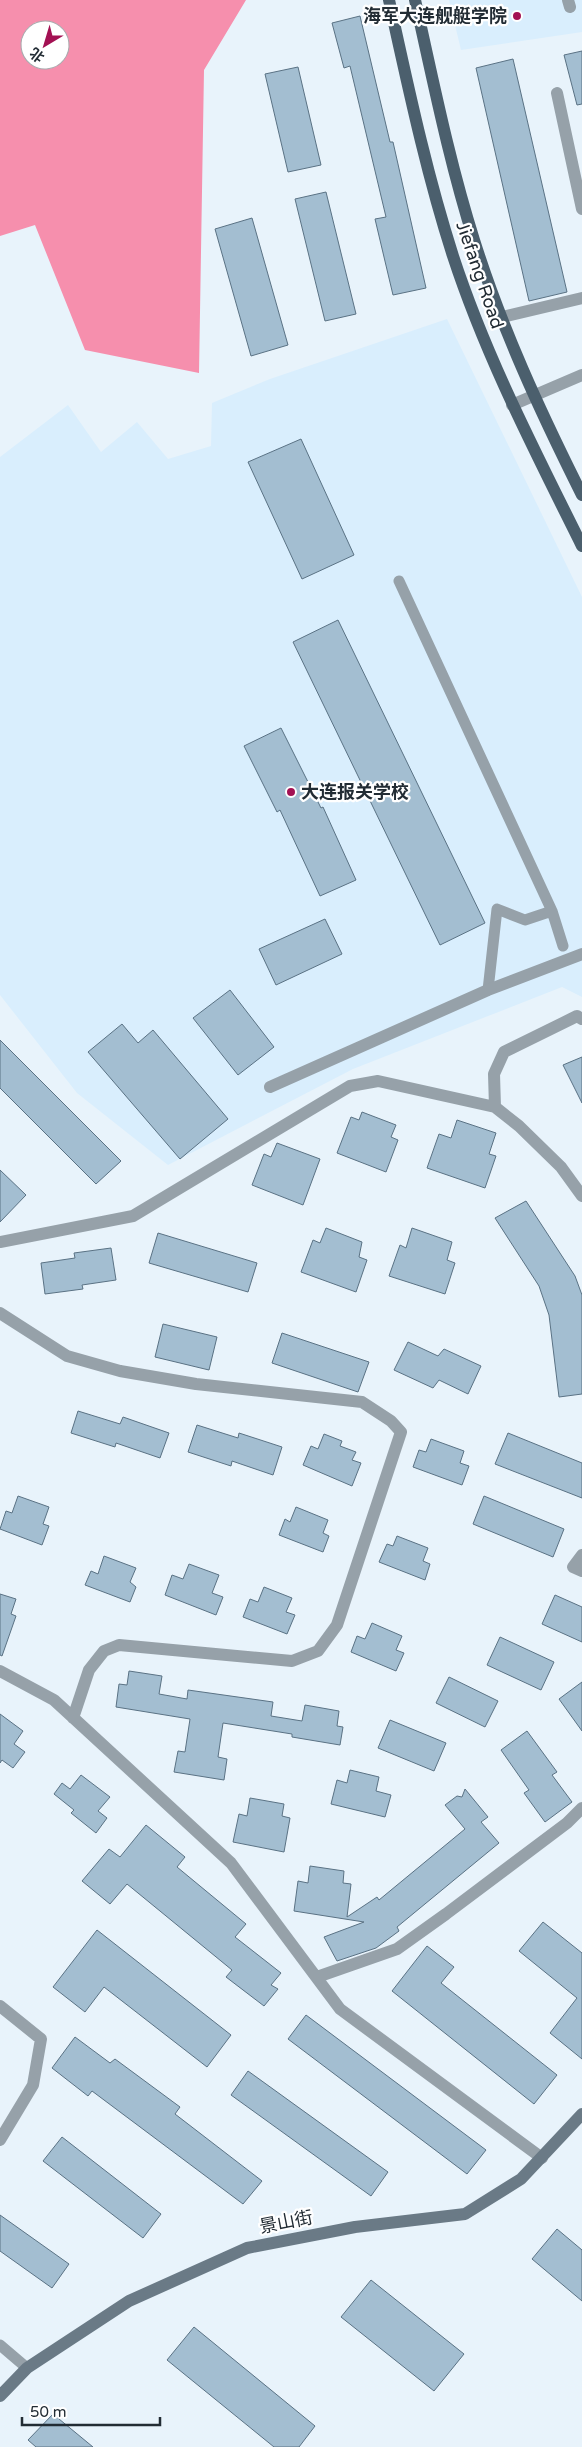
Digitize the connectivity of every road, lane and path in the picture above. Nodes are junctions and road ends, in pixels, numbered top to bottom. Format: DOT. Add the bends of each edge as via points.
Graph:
graph roads {
  1 [pos="389,0"];
  2 [pos="415,0"];
  3 [pos="557,93"];
  4 [pos="582,209"];
  5 [pos="582,298"];
  6 [pos="502,317"];
  7 [pos="582,375"];
  8 [pos="533,396"];
  9 [pos="512,405"];
  10 [pos="582,495"];
  11 [pos="582,546"];
  12 [pos="399,581"];
  13 [pos="552,911"];
  14 [pos="563,946"];
  15 [pos="582,954"];
  16 [pos="488,990"];
  17 [pos="582,1019"];
  18 [pos="270,1086"];
  19 [pos="495,1107"];
  20 [pos="582,1196"];
  21 [pos="0,1242"];
  22 [pos="0,1313"];
  23 [pos="582,1555"];
  24 [pos="582,1571"];
  25 [pos="0,1671"];
  26 [pos="73,1718"];
  27 [pos="582,1808"];
  28 [pos="317,1977"];
  29 [pos="0,2006"];
  30 [pos="582,2114"];
  31 [pos="0,2140"];
  32 [pos="542,2158"];
  33 [pos="0,2346"];
  34 [pos="27,2368"];
  35 [pos="0,2396"];
  1 -- 9 [label="main road, Jiefang Road" via="427,168 454,258"];
  2 -- 6 [label="main road, Jiefang Road" via="452,164 474,240"];
  3 -- 4 [label="street"];
  5 -- 6 [label="street"];
  6 -- 8 [label="main road, Jiefang Road"];
  7 -- 8 [label="street"];
  8 -- 9 [label="street"];
  8 -- 10 [label="main road, Jiefang Road"];
  9 -- 11 [label="main road, Jiefang Road"];
  12 -- 13 [label="lane"];
  13 -- 14 [label="lane"];
  13 -- 16 [label="lane" via="525,920 497,909"];
  15 -- 16 [label="street"];
  16 -- 18 [label="street"];
  17 -- 19 [label="street" via="576,1016 504,1052 494,1074"];
  19 -- 20 [label="street" via="561,1167"];
  19 -- 21 [label="street" via="378,1081 350,1086 133,1216"];
  22 -- 26 [label="street" via="67,1356 120,1371 196,1384 362,1402 391,1420 401,1432 337,1625 318,1651 292,1661 119,1645 104,1651 89,1670"];
  23 -- 24 [label="street" via="573,1567"];
  25 -- 26 [label="street" via="54,1700"];
  26 -- 28 [label="street" via="231,1864"];
  27 -- 28 [label="street" via="397,1949"];
  28 -- 32 [label="street" via="340,2009"];
  29 -- 31 [label="street" via="41,2039 33,2085"];
  30 -- 32 [label="street, 景山街"];
  32 -- 34 [label="street, 景山街" via="521,2179 465,2214 354,2227 247,2248 129,2301"];
  33 -- 34 [label="lane"];
  34 -- 35 [label="street, 景山街"];
}
